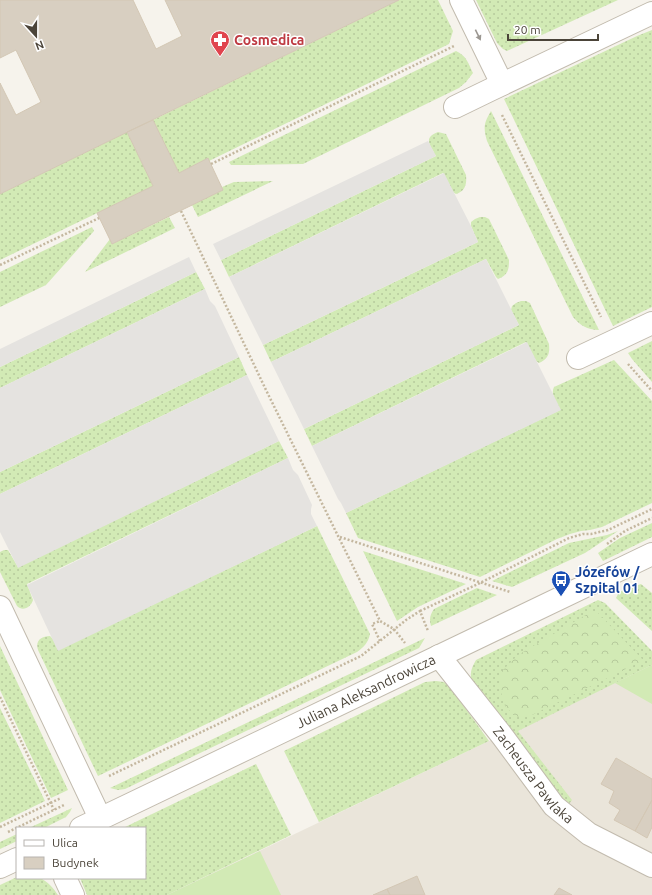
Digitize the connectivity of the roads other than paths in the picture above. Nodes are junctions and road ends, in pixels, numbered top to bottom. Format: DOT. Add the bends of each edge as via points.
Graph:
graph roads {
  1 [pos="460,0"];
  2 [pos="652,12"];
  3 [pos="496,87"];
  4 [pos="455,107"];
  5 [pos="652,323"];
  6 [pos="578,358"];
  7 [pos="652,554"];
  8 [pos="0,607"];
  9 [pos="439,656"];
  10 [pos="100,818"];
  11 [pos="82,827"];
  12 [pos="16,859"];
  13 [pos="652,866"];
  14 [pos="0,867"];
  15 [pos="65,879"];
  16 [pos="73,895"];
  1 -- 3 [label="street, one-way"];
  2 -- 3 [label="street"];
  3 -- 4 [label="street"];
  5 -- 6 [label="street"];
  7 -- 9 [label="street, Juliana Aleksandrowicza"];
  8 -- 10 [label="street"];
  9 -- 10 [label="street, Juliana Aleksandrowicza"];
  9 -- 13 [label="street, Zacheusza Pawlaka" via="554,806 589,834"];
  10 -- 11 [label="street, Juliana Aleksandrowicza"];
  12 -- 14 [label="street"];
  15 -- 16 [label="street"];
}
